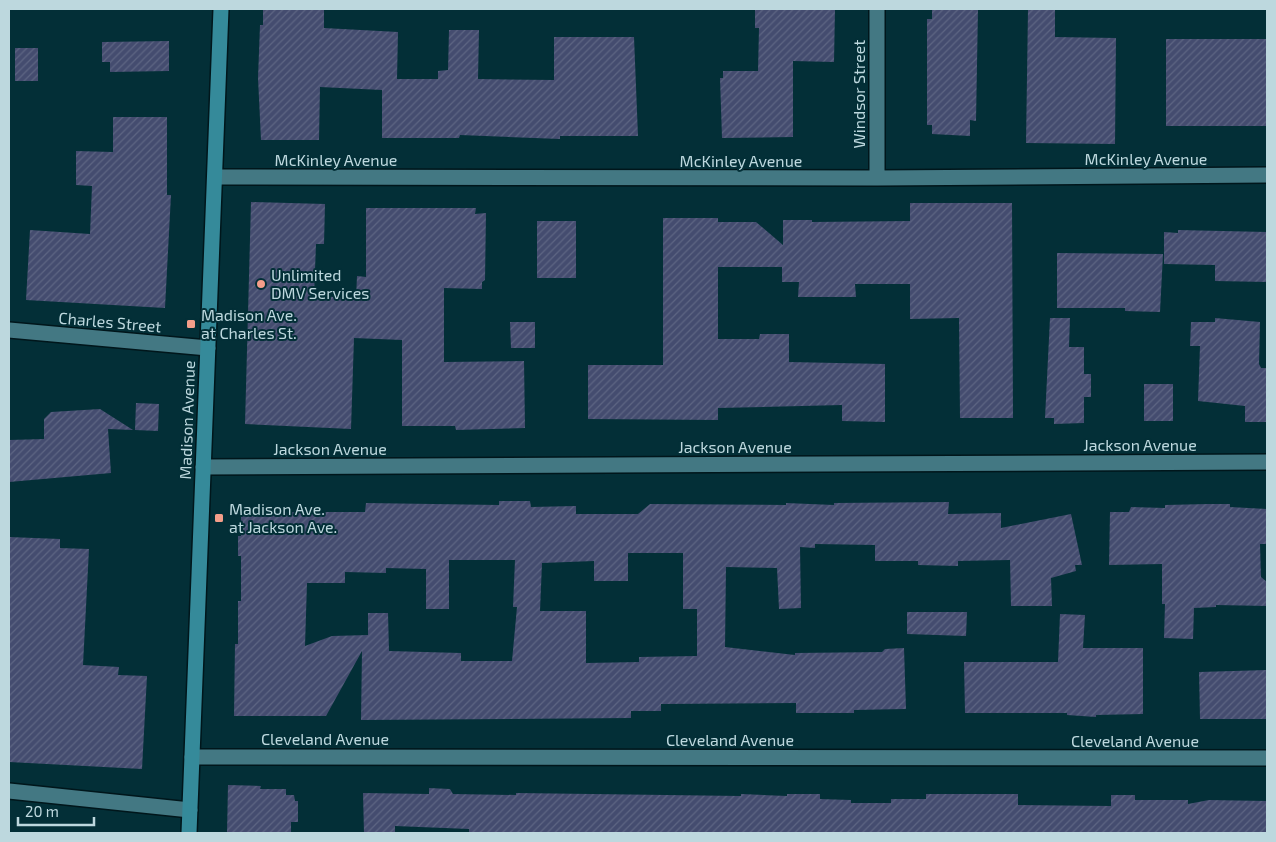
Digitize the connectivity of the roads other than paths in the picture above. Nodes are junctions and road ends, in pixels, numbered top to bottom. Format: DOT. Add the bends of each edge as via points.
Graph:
graph roads {
  1 [pos="221,9"];
  2 [pos="876,9"];
  3 [pos="1267,175"];
  4 [pos="215,177"];
  5 [pos="877,178"];
  6 [pos="9,330"];
  7 [pos="208,348"];
  8 [pos="1267,462"];
  9 [pos="203,467"];
  10 [pos="192,757"];
  11 [pos="1267,758"];
  12 [pos="9,791"];
  13 [pos="190,810"];
  14 [pos="189,833"];
  1 -- 4 [label="main road, Madison Avenue"];
  2 -- 5 [label="street, Windsor Street"];
  3 -- 5 [label="street, McKinley Avenue"];
  4 -- 5 [label="street, McKinley Avenue"];
  4 -- 7 [label="main road, Madison Avenue"];
  6 -- 7 [label="street, Charles Street"];
  7 -- 9 [label="main road, Madison Avenue"];
  8 -- 9 [label="street, Jackson Avenue"];
  9 -- 10 [label="main road, Madison Avenue"];
  10 -- 11 [label="street, Cleveland Avenue"];
  10 -- 13 [label="main road, Madison Avenue"];
  12 -- 13 [label="street"];
  13 -- 14 [label="main road, Madison Avenue"];
}
